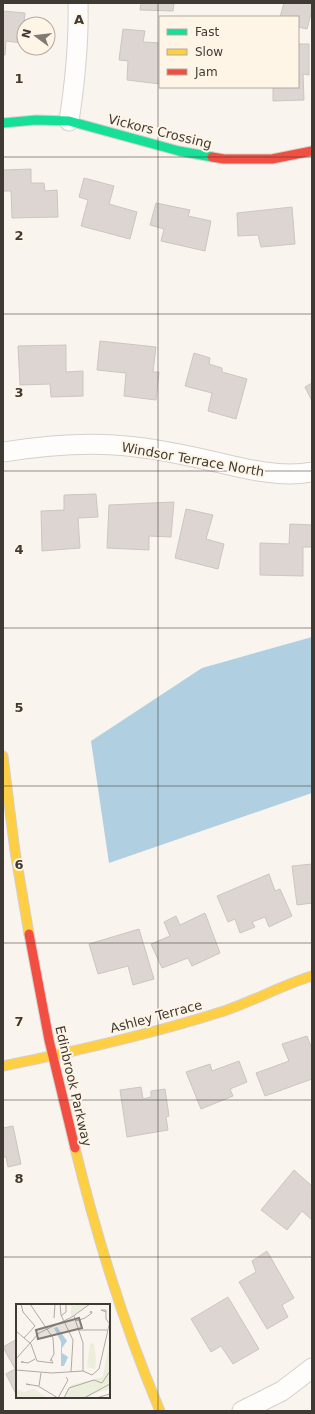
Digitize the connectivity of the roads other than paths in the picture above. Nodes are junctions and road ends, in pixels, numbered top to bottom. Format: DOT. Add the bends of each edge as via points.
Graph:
graph roads {
  1 [pos="78,3"];
  2 [pos="69,121"];
  3 [pos="3,124"];
  4 [pos="312,151"];
  5 [pos="3,452"];
  6 [pos="312,472"];
  7 [pos="3,756"];
  8 [pos="312,976"];
  9 [pos="53,1056"];
  10 [pos="3,1066"];
  11 [pos="312,1368"];
  12 [pos="160,1411"];
  13 [pos="242,1411"];
  1 -- 2 [label="street" via="79,29"];
  2 -- 3 [label="street, Vickors Crossing" via="55,119"];
  2 -- 4 [label="street, Vickors Crossing" via="179,151 224,159 272,159"];
  5 -- 6 [label="street, Windsor Terrace North" via="92,444 134,446 247,469 275,473"];
  7 -- 9 [label="street, Edinbrook Parkway" via="17,870"];
  8 -- 9 [label="street, Ashley Terrace" via="226,1010"];
  9 -- 10 [label="street, Ashley Terrace"];
  9 -- 12 [label="street, Edinbrook Parkway" via="96,1232 131,1341"];
  11 -- 13 [label="street" via="282,1391"];
}
